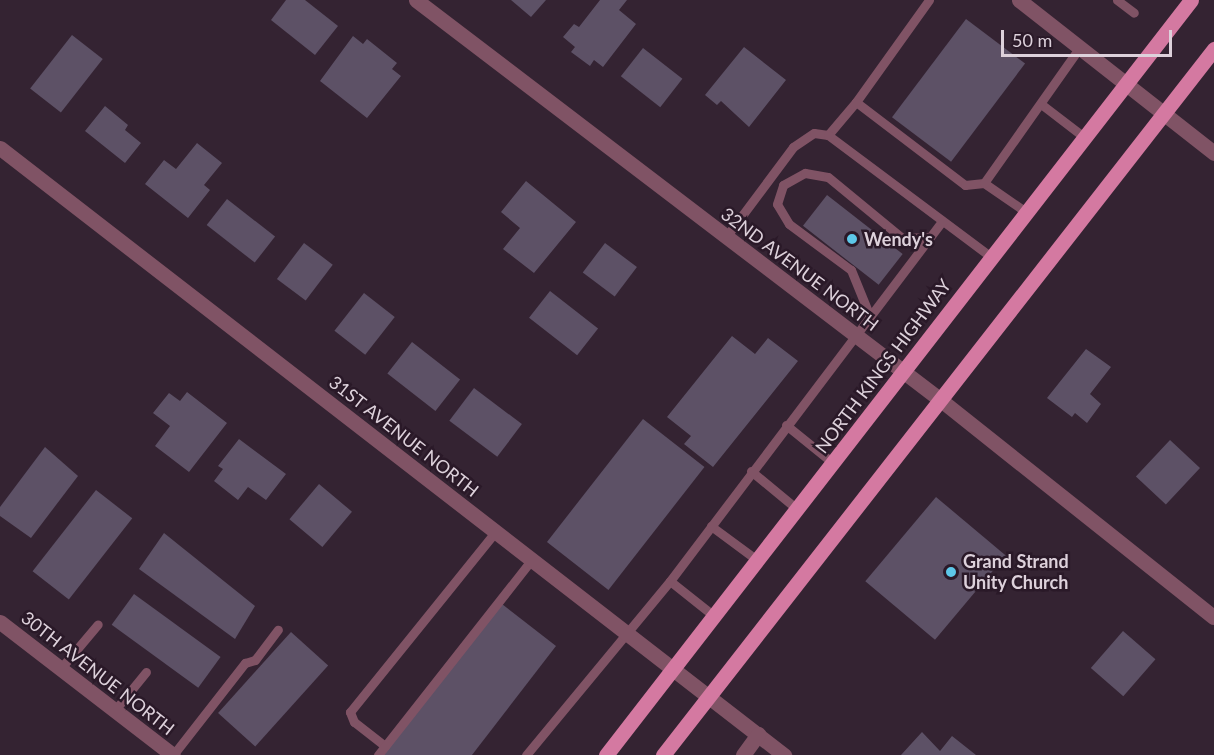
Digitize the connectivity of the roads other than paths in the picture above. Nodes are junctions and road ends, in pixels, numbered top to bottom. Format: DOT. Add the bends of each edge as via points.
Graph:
graph roads {
  1 [pos="416,0"];
  2 [pos="929,0"];
  3 [pos="1019,0"];
  4 [pos="1117,0"];
  5 [pos="1191,0"];
  6 [pos="1134,13"];
  7 [pos="1080,48"];
  8 [pos="1214,50"];
  9 [pos="1125,84"];
  10 [pos="856,102"];
  11 [pos="1041,104"];
  12 [pos="1164,115"];
  13 [pos="828,135"];
  14 [pos="1084,137"];
  15 [pos="0,148"];
  16 [pos="1214,153"];
  17 [pos="771,176"];
  18 [pos="984,183"];
  19 [pos="783,185"];
  20 [pos="1026,212"];
  21 [pos="942,221"];
  22 [pos="726,237"];
  23 [pos="929,237"];
  24 [pos="991,257"];
  25 [pos="869,314"];
  26 [pos="853,334"];
  27 [pos="904,373"];
  28 [pos="942,401"];
  29 [pos="786,425"];
  30 [pos="833,463"];
  31 [pos="752,471"];
  32 [pos="797,509"];
  33 [pos="711,526"];
  34 [pos="495,531"];
  35 [pos="532,559"];
  36 [pos="757,560"];
  37 [pos="670,581"];
  38 [pos="714,616"];
  39 [pos="1214,617"];
  40 [pos="0,622"];
  41 [pos="98,624"];
  42 [pos="278,630"];
  43 [pos="628,633"];
  44 [pos="61,668"];
  45 [pos="674,668"];
  46 [pos="146,672"];
  47 [pos="708,694"];
  48 [pos="115,710"];
  49 [pos="758,734"];
  50 [pos="385,746"];
  51 [pos="173,755"];
  52 [pos="378,755"];
  53 [pos="526,755"];
  54 [pos="606,755"];
  55 [pos="663,755"];
  56 [pos="743,755"];
  57 [pos="784,755"];
  1 -- 22 [label="street, 32ND AVENUE NORTH"];
  2 -- 10 [label="lane"];
  3 -- 7 [label="street"];
  4 -- 6 [label="lane"];
  5 -- 9 [label="main road, NORTH KINGS HIGHWAY"];
  7 -- 9 [label="street"];
  7 -- 11 [label="lane"];
  8 -- 12 [label="main road"];
  9 -- 12 [label="street"];
  9 -- 14 [label="main road, NORTH KINGS HIGHWAY"];
  10 -- 13 [label="lane"];
  10 -- 18 [label="lane" via="965,185"];
  11 -- 14 [label="lane"];
  11 -- 18 [label="lane"];
  12 -- 16 [label="street"];
  12 -- 28 [label="main road"];
  13 -- 17 [label="lane" via="814,133 793,147"];
  13 -- 21 [label="lane"];
  14 -- 20 [label="main road, NORTH KINGS HIGHWAY"];
  15 -- 34 [label="street, 31ST AVENUE NORTH"];
  17 -- 19 [label="lane"];
  17 -- 22 [label="lane"];
  18 -- 20 [label="lane"];
  19 -- 23 [label="lane" via="805,173 828,177 902,238"];
  19 -- 25 [label="lane" via="777,204 789,224 850,270"];
  20 -- 24 [label="main road, NORTH KINGS HIGHWAY"];
  21 -- 23 [label="lane"];
  21 -- 24 [label="lane"];
  22 -- 26 [label="street, 32ND AVENUE NORTH"];
  23 -- 25 [label="lane"];
  24 -- 27 [label="main road, NORTH KINGS HIGHWAY"];
  25 -- 26 [label="lane"];
  26 -- 27 [label="street, 32ND AVENUE NORTH"];
  26 -- 29 [label="lane"];
  27 -- 28 [label="street, 32ND AVENUE NORTH"];
  27 -- 30 [label="main road, NORTH KINGS HIGHWAY"];
  28 -- 39 [label="street, 32ND AVENUE NORTH"];
  28 -- 47 [label="main road"];
  29 -- 30 [label="lane"];
  29 -- 31 [label="lane"];
  30 -- 32 [label="main road, NORTH KINGS HIGHWAY"];
  31 -- 32 [label="lane"];
  31 -- 33 [label="lane"];
  32 -- 36 [label="main road, NORTH KINGS HIGHWAY"];
  33 -- 36 [label="lane"];
  33 -- 37 [label="lane"];
  34 -- 35 [label="street, 31ST AVENUE NORTH"];
  34 -- 50 [label="lane" via="350,712 354,722"];
  35 -- 43 [label="street, 31ST AVENUE NORTH"];
  35 -- 50 [label="lane"];
  36 -- 38 [label="main road, NORTH KINGS HIGHWAY"];
  37 -- 38 [label="lane"];
  37 -- 43 [label="lane"];
  38 -- 45 [label="main road, NORTH KINGS HIGHWAY"];
  40 -- 44 [label="street, 30TH AVENUE NORTH"];
  41 -- 44 [label="lane"];
  42 -- 51 [label="lane" via="255,660 245,663"];
  43 -- 45 [label="street, 31ST AVENUE NORTH"];
  43 -- 53 [label="lane"];
  44 -- 48 [label="street, 30TH AVENUE NORTH"];
  45 -- 47 [label="street, 31ST AVENUE NORTH"];
  45 -- 54 [label="main road, NORTH KINGS HIGHWAY"];
  46 -- 48 [label="lane"];
  47 -- 49 [label="street, 31ST AVENUE NORTH"];
  47 -- 55 [label="main road"];
  48 -- 51 [label="street, 30TH AVENUE NORTH"];
  49 -- 56 [label="street"];
  49 -- 57 [label="street, 31ST AVENUE NORTH"];
  50 -- 52 [label="lane"];
}
